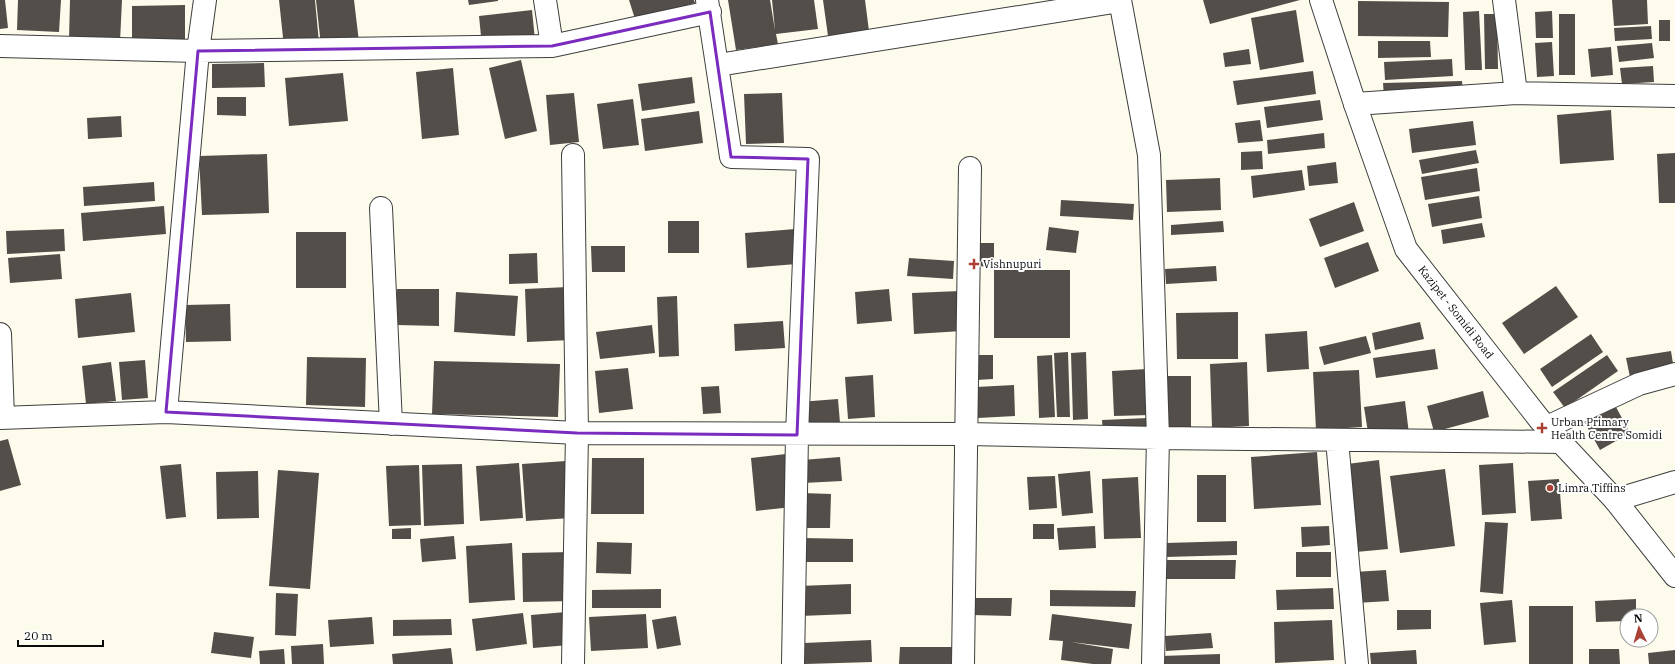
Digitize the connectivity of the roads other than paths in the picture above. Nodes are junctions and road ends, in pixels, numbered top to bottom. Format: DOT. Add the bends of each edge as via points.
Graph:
graph roads {
  1 [pos="205,0"];
  2 [pos="545,0"];
  3 [pos="1120,0"];
  4 [pos="1321,0"];
  5 [pos="1504,0"];
  6 [pos="708,6"];
  7 [pos="0,46"];
  8 [pos="552,46"];
  9 [pos="198,51"];
  10 [pos="718,65"];
  11 [pos="1516,93"];
  12 [pos="1675,96"];
  13 [pos="1355,104"];
  14 [pos="573,155"];
  15 [pos="970,168"];
  16 [pos="381,208"];
  17 [pos="0,334"];
  18 [pos="1675,374"];
  19 [pos="166,412"];
  20 [pos="2,418"];
  21 [pos="391,424"];
  22 [pos="1547,427"];
  23 [pos="577,433"];
  24 [pos="966,434"];
  25 [pos="797,435"];
  26 [pos="1158,438"];
  27 [pos="1337,440"];
  28 [pos="1563,442"];
  29 [pos="1675,482"];
  30 [pos="1615,500"];
  31 [pos="1675,576"];
  32 [pos="573,664"];
  33 [pos="793,664"];
  34 [pos="963,664"];
  35 [pos="1153,664"];
  36 [pos="1357,664"];
  1 -- 9 [label="street"];
  2 -- 8 [label="street"];
  3 -- 10 [label="street"];
  3 -- 26 [label="street" via="1149,155"];
  4 -- 13 [label="street, Kazipet - Somidi Road"];
  5 -- 11 [label="street"];
  6 -- 8 [label="street"];
  6 -- 10 [label="street"];
  7 -- 9 [label="street"];
  8 -- 9 [label="street"];
  9 -- 19 [label="street"];
  10 -- 25 [label="street" via="731,157 808,159"];
  11 -- 12 [label="street"];
  11 -- 13 [label="street"];
  13 -- 22 [label="street, Kazipet - Somidi Road" via="1406,249"];
  14 -- 23 [label="street"];
  15 -- 24 [label="street"];
  16 -- 21 [label="street"];
  17 -- 20 [label="street"];
  18 -- 22 [label="street" via="1640,384"];
  19 -- 20 [label="street"];
  19 -- 21 [label="street"];
  21 -- 23 [label="street"];
  22 -- 28 [label="street, Kazipet - Somidi Road"];
  23 -- 25 [label="street"];
  23 -- 32 [label="street"];
  24 -- 25 [label="street"];
  24 -- 26 [label="street"];
  24 -- 34 [label="street"];
  25 -- 33 [label="street"];
  26 -- 27 [label="street"];
  26 -- 35 [label="street"];
  27 -- 28 [label="street"];
  27 -- 36 [label="street"];
  28 -- 30 [label="street, Kazipet - Somidi Road"];
  29 -- 30 [label="street"];
  30 -- 31 [label="street, Kazipet - Somidi Road"];
}
